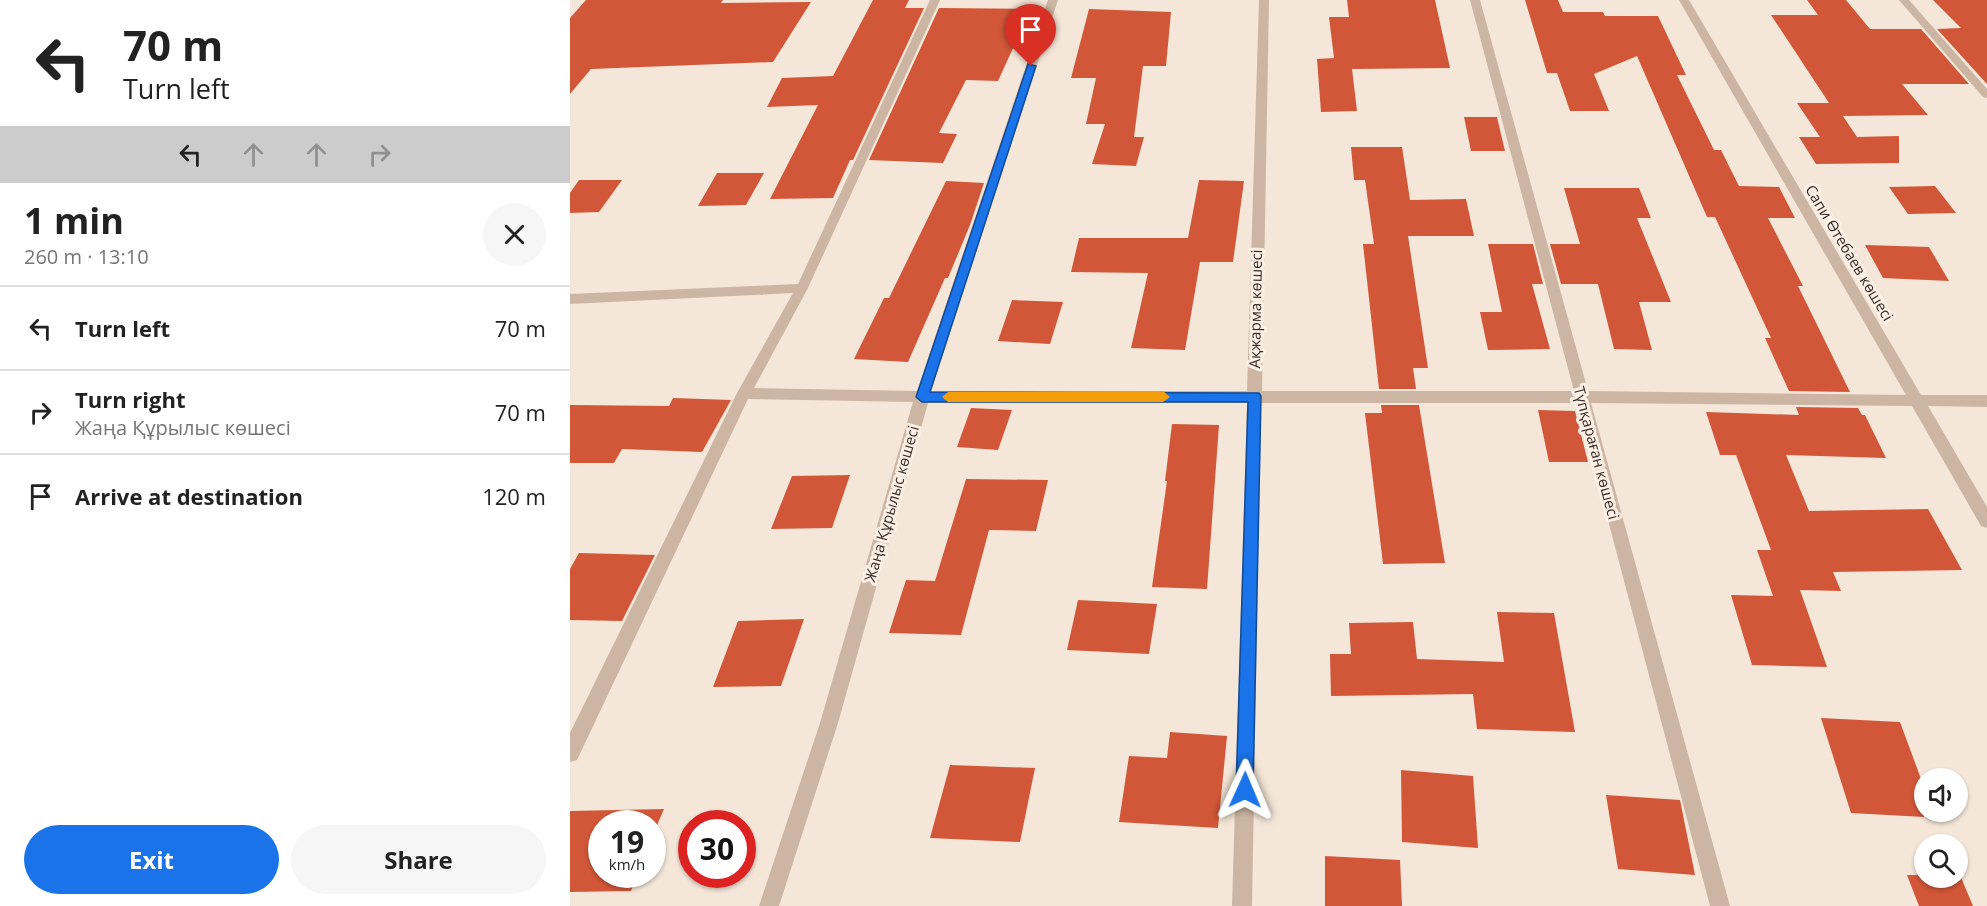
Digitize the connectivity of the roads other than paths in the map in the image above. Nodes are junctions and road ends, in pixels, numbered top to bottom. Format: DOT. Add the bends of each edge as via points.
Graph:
graph roads {
  1 [pos="935,0"];
  2 [pos="1053,0"];
  3 [pos="1264,0"];
  4 [pos="1475,0"];
  5 [pos="1684,0"];
  6 [pos="1904,0"];
  7 [pos="1987,95"];
  8 [pos="802,288"];
  9 [pos="570,298"];
  10 [pos="744,393"];
  11 [pos="1255,396"];
  12 [pos="922,397"];
  13 [pos="1581,397"];
  14 [pos="1916,399"];
  15 [pos="1987,401"];
  16 [pos="1987,521"];
  17 [pos="570,753"];
  18 [pos="769,906"];
  19 [pos="1242,906"];
  20 [pos="1720,906"];
  1 -- 8 [label="street"];
  2 -- 12 [label="street, Жаңа Құрылыс көшесі"];
  3 -- 11 [label="street, Ақжарма көшесі"];
  4 -- 13 [label="street, Түпқараған көшесі"];
  5 -- 14 [label="street, Сапи Өтебаев көшесі"];
  6 -- 7 [label="street"];
  8 -- 9 [label="street"];
  8 -- 10 [label="street"];
  10 -- 12 [label="street"];
  10 -- 17 [label="street"];
  11 -- 12 [label="street"];
  11 -- 13 [label="street"];
  11 -- 19 [label="street, Ақжарма көшесі"];
  12 -- 18 [label="street, Жаңа Құрылыс көшесі" via="829,723"];
  13 -- 14 [label="street"];
  13 -- 20 [label="street, Түпқараған көшесі"];
  14 -- 15 [label="street"];
  14 -- 16 [label="street, Сапи Өтебаев көшесі"];
}
